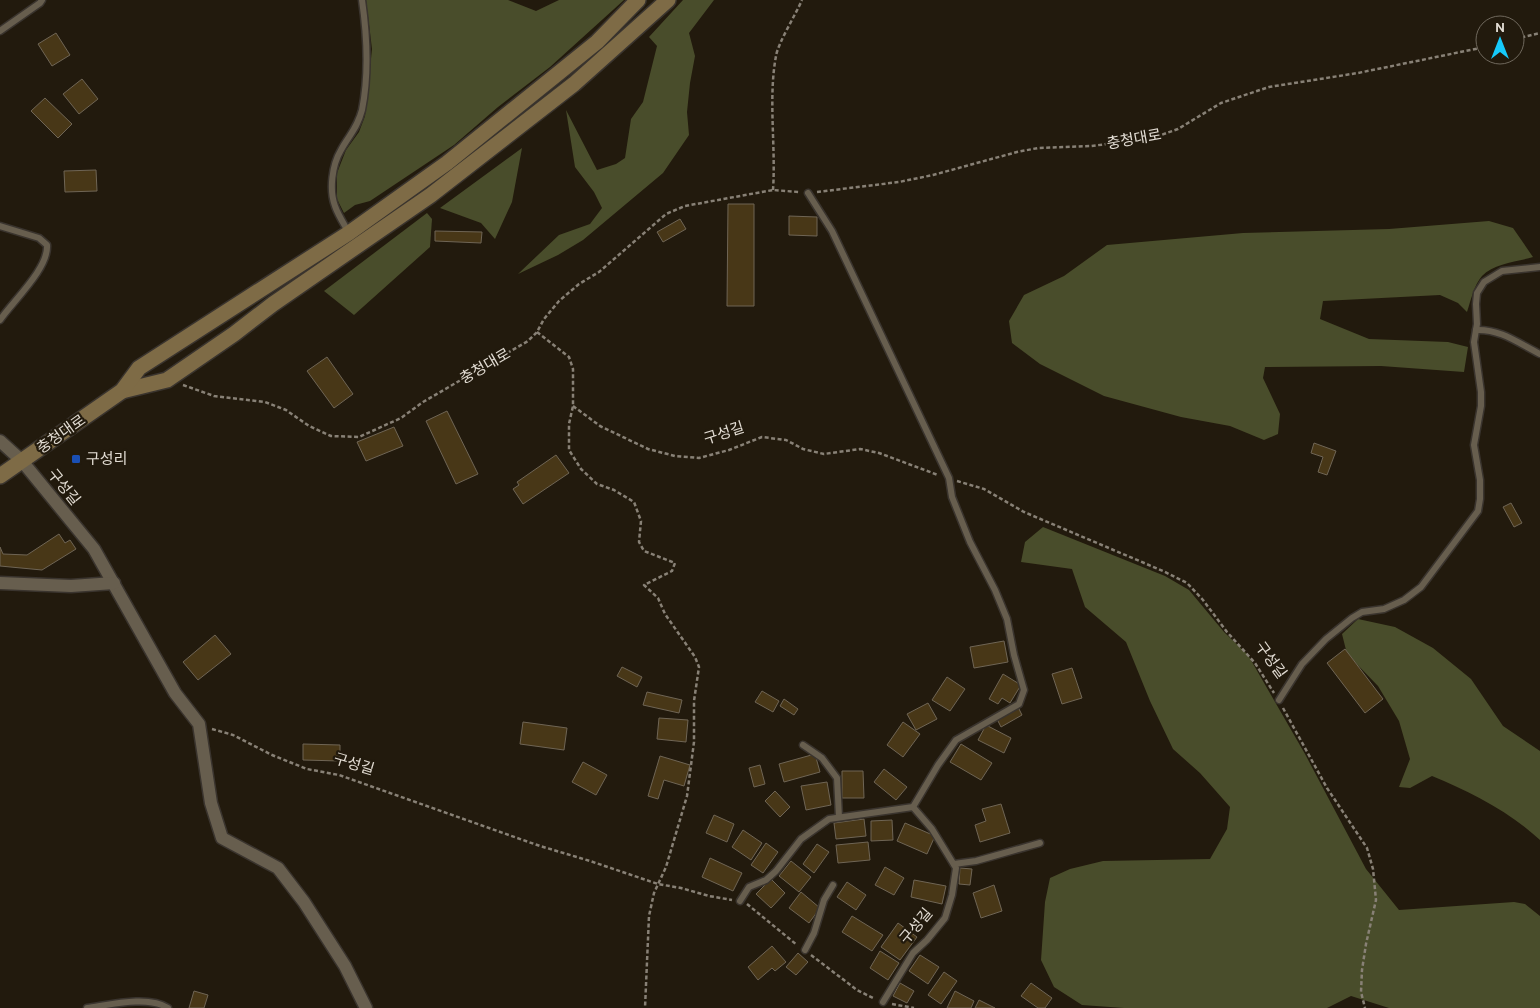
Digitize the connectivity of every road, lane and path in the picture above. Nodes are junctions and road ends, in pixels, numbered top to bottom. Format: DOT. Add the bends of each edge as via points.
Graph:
graph roads {
  1 [pos="42,0"];
  2 [pos="362,0"];
  3 [pos="638,0"];
  4 [pos="668,0"];
  5 [pos="802,0"];
  6 [pos="0,31"];
  7 [pos="1540,33"];
  8 [pos="1525,37"];
  9 [pos="1475,49"];
  10 [pos="773,190"];
  11 [pos="808,193"];
  12 [pos="0,226"];
  13 [pos="349,233"];
  14 [pos="1540,267"];
  15 [pos="0,320"];
  16 [pos="1476,330"];
  17 [pos="537,332"];
  18 [pos="1540,354"];
  19 [pos="167,380"];
  20 [pos="122,391"];
  21 [pos="573,406"];
  22 [pos="0,441"];
  23 [pos="22,461"];
  24 [pos="0,476"];
  25 [pos="949,478"];
  26 [pos="0,583"];
  27 [pos="114,583"];
  28 [pos="1279,700"];
  29 [pos="199,724"];
  30 [pos="803,746"];
  31 [pos="913,807"];
  32 [pos="839,817"];
  33 [pos="1040,843"];
  34 [pos="954,864"];
  35 [pos="658,884"];
  36 [pos="833,886"];
  37 [pos="740,901"];
  38 [pos="805,950"];
  39 [pos="883,1002"];
  40 [pos="87,1008"];
  41 [pos="168,1008"];
  42 [pos="366,1008"];
  43 [pos="645,1008"];
  44 [pos="914,1008"];
  45 [pos="1365,1008"];
  1 -- 6 [label="lane"];
  2 -- 13 [label="lane" via="366,67 362,109 333,170 334,204"];
  3 -- 13 [label="main road, 충청대로" via="597,42 447,163"];
  4 -- 19 [label="main road, 충청대로" via="574,84 431,195"];
  5 -- 10 [label="path" via="776,54"];
  7 -- 8 [label="path"];
  9 -- 11 [label="path, 충청대로" via="1269,87 1221,103 1162,135 1091,146 1038,148 899,182"];
  10 -- 11 [label="path, 충청대로"];
  10 -- 17 [label="path, 충청대로" via="685,206 666,214 599,272 559,301"];
  11 -- 25 [label="lane" via="832,231"];
  12 -- 15 [label="lane" via="39,238 47,245 47,252 34,277"];
  13 -- 20 [label="main road, 충청대로" via="139,368"];
  14 -- 16 [label="lane" via="1502,270 1484,282 1476,304"];
  16 -- 18 [label="lane" via="1500,332"];
  16 -- 28 [label="lane" via="1474,342 1481,392 1474,445 1480,480 1478,510 1421,587 1384,609 1362,612 1352,618 1302,664"];
  17 -- 19 [label="path, 충청대로" via="401,418 359,437 331,436 286,410 265,402 214,396"];
  17 -- 21 [label="path" via="569,357"];
  19 -- 20 [label="main road, 충청대로"];
  20 -- 23 [label="main road, 충청대로"];
  21 -- 25 [label="path, 구성길" via="608,430 648,449 675,456 699,458 762,437 786,440 803,449 824,454 860,449"];
  21 -- 35 [label="path" via="568,424 569,450 581,469 596,484 634,502 641,520 639,542 644,550 675,563 672,571 644,585 658,598 699,668 687,796"];
  22 -- 23 [label="street, 구성길"];
  23 -- 24 [label="main road, 충청대로"];
  23 -- 27 [label="street, 구성길" via="94,549"];
  25 -- 28 [label="path, 구성길" via="984,488 1024,512 1187,583 1255,663"];
  25 -- 31 [label="lane" via="952,497 970,542 1007,619 1024,690 1019,704 956,740"];
  26 -- 27 [label="street" via="71,586"];
  27 -- 29 [label="street, 구성길" via="175,693"];
  28 -- 45 [label="path, 구성길" via="1327,788 1367,848 1373,869 1376,900 1362,970 1361,992"];
  29 -- 35 [label="path, 구성길" via="308,769 339,775"];
  29 -- 42 [label="street" via="211,803 222,838 278,868 346,966"];
  30 -- 32 [label="lane" via="822,758 836,778"];
  31 -- 32 [label="lane"];
  31 -- 34 [label="lane" via="932,829"];
  32 -- 37 [label="lane" via="829,819 801,839 776,871 766,880 749,887"];
  33 -- 34 [label="lane"];
  34 -- 39 [label="lane, 구성길" via="952,895 945,918 913,953"];
  35 -- 37 [label="path, 구성길"];
  35 -- 43 [label="path" via="648,916"];
  36 -- 38 [label="lane" via="824,900 814,934"];
  37 -- 38 [label="path, 구성길"];
  38 -- 39 [label="path, 구성길" via="857,990"];
  39 -- 44 [label="path, 구성길"];
  40 -- 41 [label="lane" via="147,1001"];
}
